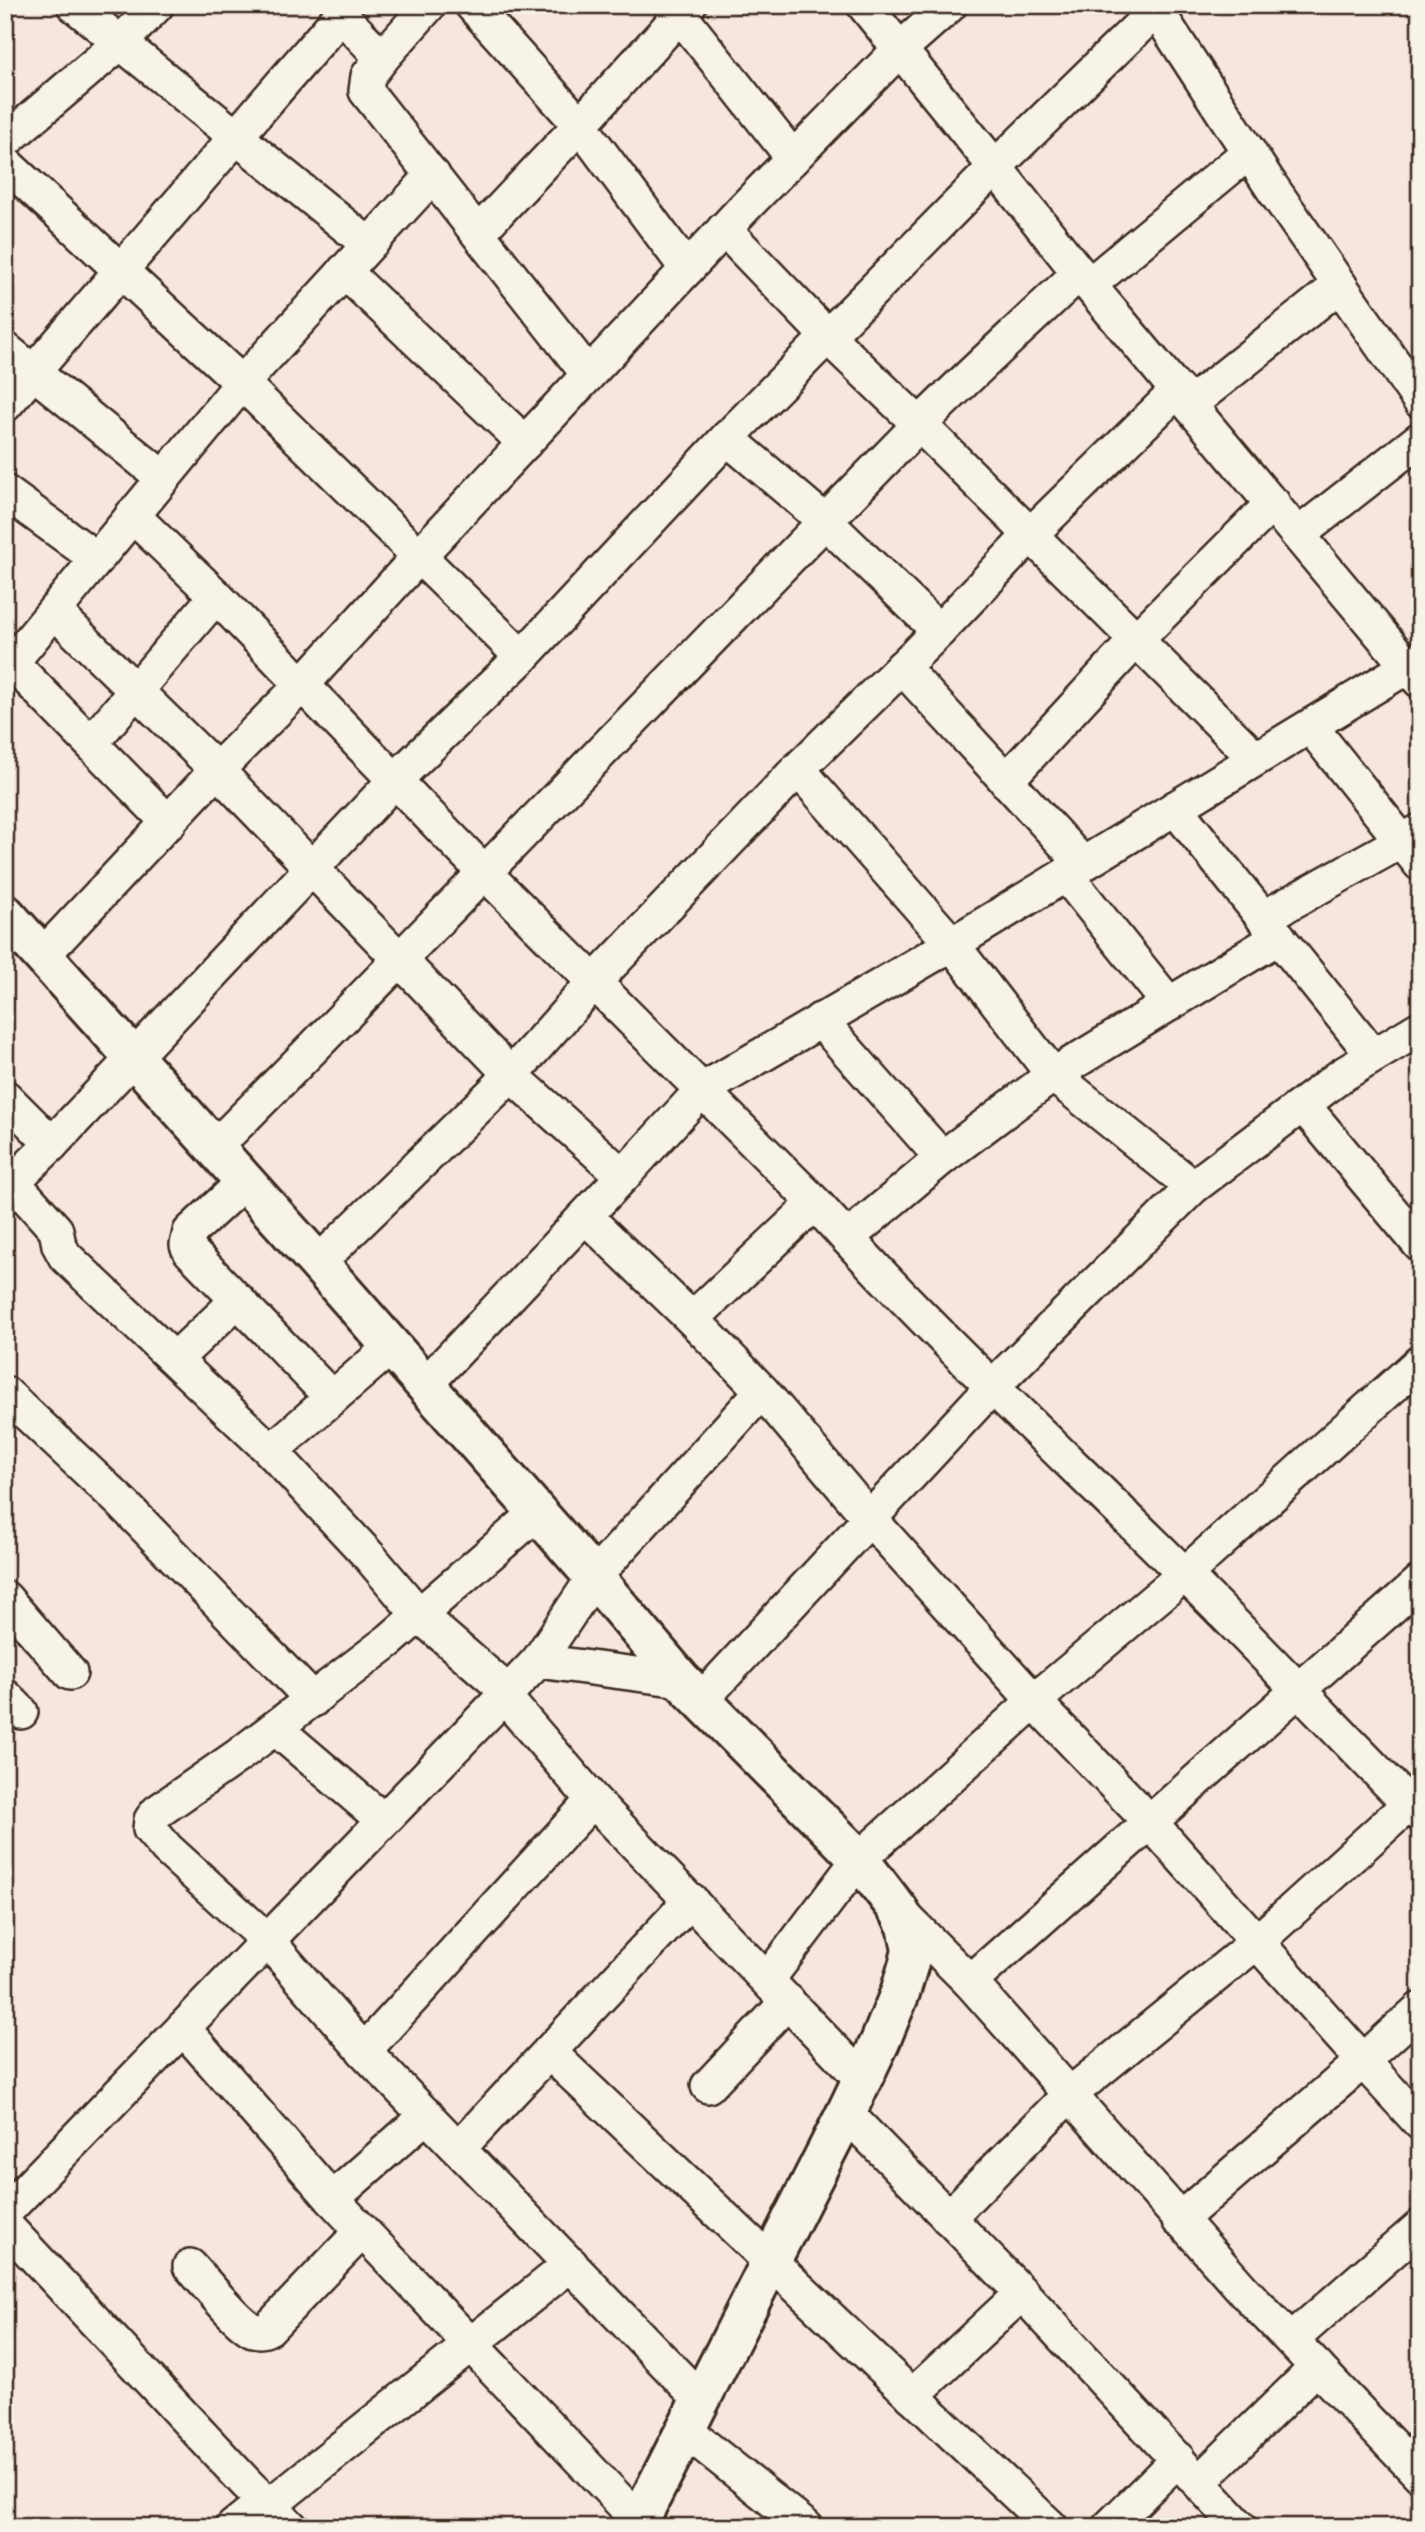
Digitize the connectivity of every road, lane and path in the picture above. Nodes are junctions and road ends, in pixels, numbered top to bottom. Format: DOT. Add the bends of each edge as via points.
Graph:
graph roads {
  1 [pos="74,5"];
  2 [pos="158,5"];
  3 [pos="429,5"];
  4 [pos="472,5"];
  5 [pos="864,5"];
  6 [pos="950,5"];
  7 [pos="1157,7"];
  8 [pos="680,9"];
  9 [pos="336,10"];
  10 [pos="121,42"];
  11 [pos="899,50"];
  12 [pos="382,58"];
  13 [pos="580,125"];
  14 [pos="237,137"];
  15 [pos="5,141"];
  16 [pos="1249,152"];
  17 [pos="793,158"];
  18 [pos="5,163"];
  19 [pos="995,167"];
  20 [pos="432,175"];
  21 [pos="724,229"];
  22 [pos="478,233"];
  23 [pos="368,244"];
  24 [pos="122,269"];
  25 [pos="687,269"];
  26 [pos="344,271"];
  27 [pos="1084,279"];
  28 [pos="1340,285"];
  29 [pos="828,337"];
  30 [pos="5,349"];
  31 [pos="33,372"];
  32 [pos="589,374"];
  33 [pos="242,383"];
  34 [pos="1184,397"];
  35 [pos="1420,401"];
  36 [pos="5,405"];
  37 [pos="920,425"];
  38 [pos="727,438"];
  39 [pos="1420,439"];
  40 [pos="525,443"];
  41 [pos="162,477"];
  42 [pos="5,492"];
  43 [pos="1273,503"];
  44 [pos="132,515"];
  45 [pos="827,522"];
  46 [pos="1031,534"];
  47 [pos="1299,534"];
  48 [pos="419,555"];
  49 [pos="97,559"];
  50 [pos="216,596"];
  51 [pos="54,611"];
  52 [pos="939,631"];
  53 [pos="1137,639"];
  54 [pos="522,657"];
  55 [pos="9,659"];
  56 [pos="902,667"];
  57 [pos="1416,669"];
  58 [pos="302,685"];
  59 [pos="135,691"];
  60 [pos="1311,727"];
  61 [pos="92,742"];
  62 [pos="1255,758"];
  63 [pos="799,769"];
  64 [pos="217,770"];
  65 [pos="395,780"];
  66 [pos="1006,781"];
  67 [pos="1175,808"];
  68 [pos="169,823"];
  69 [pos="1414,845"];
  70 [pos="312,867"];
  71 [pos="1074,870"];
  72 [pos="484,872"];
  73 [pos="5,914"];
  74 [pos="1271,928"];
  75 [pos="952,944"];
  76 [pos="43,955"];
  77 [pos="401,960"];
  78 [pos="595,981"];
  79 [pos="1169,1004"];
  80 [pos="820,1020"];
  81 [pos="1420,1028"];
  82 [pos="1373,1055"];
  83 [pos="133,1057"];
  84 [pos="511,1075"];
  85 [pos="1053,1075"];
  86 [pos="702,1090"];
  87 [pos="5,1097"];
  88 [pos="1303,1105"];
  89 [pos="52,1144"];
  90 [pos="215,1147"];
  91 [pos="942,1158"];
  92 [pos="623,1176"];
  93 [pos="245,1181"];
  94 [pos="9,1185"];
  95 [pos="1193,1187"];
  96 [pos="816,1203"];
  97 [pos="586,1217"];
  98 [pos="847,1238"];
  99 [pos="1420,1245"];
  100 [pos="318,1263"];
  101 [pos="238,1300"];
  102 [pos="692,1319"];
  103 [pos="391,1347"];
  104 [pos="175,1359"];
  105 [pos="1420,1362"];
  106 [pos="424,1386"];
  107 [pos="993,1386"];
  108 [pos="762,1391"];
  109 [pos="5,1393"];
  110 [pos="332,1398"];
  111 [pos="271,1451"];
  112 [pos="537,1513"];
  113 [pos="871,1520"];
  114 [pos="1185,1574"];
  115 [pos="594,1577"];
  116 [pos="1420,1582"];
  117 [pos="5,1598"];
  118 [pos="419,1615"];
  119 [pos="538,1661"];
  120 [pos="69,1673"];
  121 [pos="691,1690"];
  122 [pos="1298,1692"];
  123 [pos="505,1693"];
  124 [pos="313,1700"];
  125 [pos="1034,1701"];
  126 [pos="275,1728"];
  127 [pos="593,1800"];
  128 [pos="1415,1809"];
  129 [pos="383,1820"];
  130 [pos="1152,1823"];
  131 [pos="859,1859"];
  132 [pos="691,1900"];
  133 [pos="899,1911"];
  134 [pos="267,1940"];
  135 [pos="1258,1941"];
  136 [pos="970,1982"];
  137 [pos="778,1990"];
  138 [pos="1420,2009"];
  139 [pos="183,2028"];
  140 [pos="364,2051"];
  141 [pos="549,2052"];
  142 [pos="1363,2061"];
  143 [pos="863,2080"];
  144 [pos="708,2086"];
  145 [pos="1069,2095"];
  146 [pos="846,2113"];
  147 [pos="426,2115"];
  148 [pos="1420,2123"];
  149 [pos="459,2148"];
  150 [pos="332,2199"];
  151 [pos="5,2212"];
  152 [pos="948,2218"];
  153 [pos="1179,2220"];
  154 [pos="5,2225"];
  155 [pos="1420,2227"];
  156 [pos="362,2231"];
  157 [pos="771,2262"];
  158 [pos="571,2264"];
  159 [pos="190,2266"];
  160 [pos="1022,2293"];
  161 [pos="1291,2340"];
  162 [pos="471,2344"];
  163 [pos="1317,2367"];
  164 [pos="912,2396"];
  165 [pos="694,2415"];
  166 [pos="1416,2463"];
  167 [pos="1189,2471"];
  168 [pos="276,2511"];
  169 [pos="637,2524"];
  170 [pos="233,2527"];
  171 [pos="806,2527"];
  172 [pos="1051,2527"];
  173 [pos="1109,2527"];
  174 [pos="1240,2527"];
  1 -- 10 [label="street"];
  2 -- 10 [label="street"];
  3 -- 12 [label="street"];
  4 -- 13 [label="street"];
  5 -- 11 [label="street"];
  6 -- 11 [label="street"];
  7 -- 16 [label="street"];
  7 -- 19 [label="street"];
  8 -- 13 [label="street"];
  8 -- 17 [label="street"];
  9 -- 12 [label="street"];
  9 -- 14 [label="street"];
  10 -- 14 [label="street"];
  10 -- 15 [label="street"];
  11 -- 17 [label="street"];
  11 -- 19 [label="street"];
  12 -- 20 [label="street" via="368,76 366,91"];
  13 -- 22 [label="street"];
  13 -- 25 [label="street"];
  14 -- 23 [label="street"];
  14 -- 24 [label="street"];
  16 -- 27 [label="street"];
  16 -- 28 [label="street"];
  17 -- 21 [label="street"];
  18 -- 24 [label="street"];
  19 -- 27 [label="street"];
  19 -- 29 [label="street"];
  20 -- 22 [label="street"];
  20 -- 23 [label="street"];
  21 -- 25 [label="street"];
  21 -- 29 [label="street"];
  22 -- 32 [label="street"];
  23 -- 26 [label="street"];
  24 -- 31 [label="street"];
  24 -- 33 [label="street"];
  25 -- 32 [label="street"];
  26 -- 33 [label="street"];
  26 -- 40 [label="street"];
  27 -- 34 [label="street"];
  27 -- 37 [label="street"];
  28 -- 34 [label="street"];
  28 -- 35 [label="street"];
  29 -- 37 [label="street"];
  29 -- 38 [label="street"];
  30 -- 31 [label="street"];
  31 -- 36 [label="street"];
  31 -- 41 [label="street"];
  32 -- 40 [label="street"];
  33 -- 41 [label="street"];
  33 -- 48 [label="street"];
  34 -- 43 [label="street"];
  34 -- 46 [label="street"];
  37 -- 45 [label="street"];
  37 -- 46 [label="street"];
  38 -- 45 [label="street"];
  38 -- 54 [label="street"];
  39 -- 47 [label="street"];
  40 -- 48 [label="street"];
  41 -- 44 [label="street"];
  42 -- 49 [label="street"];
  43 -- 47 [label="street"];
  43 -- 53 [label="street"];
  44 -- 49 [label="street"];
  44 -- 50 [label="street"];
  45 -- 52 [label="street"];
  45 -- 72 [label="street"];
  46 -- 52 [label="street"];
  46 -- 53 [label="street"];
  47 -- 57 [label="street"];
  48 -- 54 [label="street"];
  48 -- 58 [label="street"];
  49 -- 51 [label="street"];
  50 -- 58 [label="street"];
  50 -- 59 [label="street"];
  51 -- 55 [label="street"];
  51 -- 59 [label="street"];
  52 -- 56 [label="street"];
  53 -- 62 [label="street"];
  53 -- 66 [label="street"];
  54 -- 65 [label="street"];
  55 -- 61 [label="street"];
  56 -- 63 [label="street"];
  56 -- 66 [label="street"];
  57 -- 60 [label="street"];
  58 -- 64 [label="street"];
  58 -- 65 [label="street"];
  59 -- 61 [label="street"];
  59 -- 64 [label="street"];
  60 -- 62 [label="street"];
  60 -- 69 [label="street"];
  61 -- 68 [label="street"];
  62 -- 67 [label="street"];
  63 -- 75 [label="street"];
  63 -- 78 [label="street"];
  64 -- 68 [label="street"];
  64 -- 70 [label="street"];
  65 -- 70 [label="street"];
  65 -- 72 [label="street"];
  66 -- 71 [label="street"];
  67 -- 71 [label="street"];
  67 -- 74 [label="street"];
  68 -- 76 [label="street"];
  69 -- 74 [label="street"];
  70 -- 77 [label="street"];
  70 -- 83 [label="street"];
  71 -- 75 [label="street"];
  71 -- 79 [label="street"];
  72 -- 77 [label="street"];
  72 -- 78 [label="street"];
  73 -- 76 [label="main road"];
  74 -- 79 [label="street"];
  74 -- 82 [label="street"];
  75 -- 80 [label="street"];
  75 -- 85 [label="street"];
  76 -- 83 [label="main road"];
  77 -- 84 [label="street"];
  77 -- 90 [label="street"];
  78 -- 84 [label="street"];
  78 -- 86 [label="street"];
  79 -- 85 [label="street"];
  80 -- 86 [label="street"];
  80 -- 91 [label="street"];
  81 -- 82 [label="street"];
  82 -- 88 [label="street"];
  83 -- 89 [label="street"];
  83 -- 90 [label="main road"];
  84 -- 92 [label="street"];
  84 -- 100 [label="street"];
  85 -- 91 [label="street"];
  85 -- 95 [label="street"];
  86 -- 92 [label="street"];
  86 -- 96 [label="street"];
  87 -- 89 [label="street"];
  88 -- 95 [label="street"];
  88 -- 99 [label="street"];
  89 -- 94 [label="street"];
  90 -- 93 [label="main road"];
  91 -- 98 [label="street"];
  92 -- 97 [label="street"];
  93 -- 100 [label="main road"];
  93 -- 101 [label="street" via="187,1240 190,1251"];
  94 -- 104 [label="street" via="57,1230 65,1256"];
  95 -- 107 [label="street"];
  96 -- 98 [label="street"];
  96 -- 102 [label="street"];
  97 -- 102 [label="street"];
  97 -- 106 [label="street"];
  98 -- 107 [label="street"];
  100 -- 103 [label="main road"];
  101 -- 104 [label="street"];
  101 -- 110 [label="street"];
  102 -- 108 [label="street"];
  103 -- 106 [label="main road"];
  103 -- 110 [label="street"];
  104 -- 111 [label="street"];
  105 -- 114 [label="street"];
  106 -- 112 [label="main road"];
  107 -- 113 [label="street"];
  107 -- 114 [label="street"];
  108 -- 113 [label="street"];
  108 -- 115 [label="street"];
  109 -- 124 [label="street" via="122,1503"];
  110 -- 111 [label="street"];
  111 -- 118 [label="street"];
  112 -- 115 [label="main road"];
  112 -- 118 [label="street"];
  113 -- 121 [label="street"];
  113 -- 125 [label="street"];
  114 -- 122 [label="street"];
  114 -- 125 [label="street"];
  115 -- 119 [label="street"];
  115 -- 121 [label="main road"];
  116 -- 122 [label="street"];
  117 -- 120 [label="street"];
  118 -- 123 [label="street"];
  118 -- 124 [label="street"];
  119 -- 121 [label="street"];
  119 -- 123 [label="street"];
  121 -- 131 [label="main road"];
  122 -- 128 [label="street"];
  122 -- 130 [label="street"];
  123 -- 127 [label="street"];
  123 -- 129 [label="street"];
  124 -- 126 [label="street"];
  125 -- 130 [label="street"];
  125 -- 131 [label="street"];
  126 -- 129 [label="street"];
  126 -- 134 [label="street" via="158,1812 149,1824 167,1849"];
  127 -- 132 [label="street"];
  127 -- 140 [label="street"];
  128 -- 135 [label="street"];
  129 -- 134 [label="street"];
  130 -- 135 [label="street"];
  130 -- 136 [label="street"];
  131 -- 133 [label="main road"];
  131 -- 137 [label="street"];
  132 -- 137 [label="street"];
  132 -- 141 [label="street"];
  133 -- 136 [label="street"];
  133 -- 143 [label="main road" via="912,1950 900,1993"];
  134 -- 139 [label="street"];
  134 -- 140 [label="street"];
  135 -- 142 [label="street"];
  135 -- 145 [label="street"];
  136 -- 145 [label="street"];
  137 -- 143 [label="street"];
  137 -- 144 [label="street"];
  138 -- 142 [label="street"];
  139 -- 150 [label="street"];
  139 -- 151 [label="street"];
  140 -- 147 [label="street"];
  141 -- 149 [label="street"];
  141 -- 157 [label="street"];
  142 -- 148 [label="street"];
  142 -- 153 [label="street"];
  143 -- 146 [label="main road"];
  145 -- 152 [label="street"];
  145 -- 153 [label="street"];
  146 -- 152 [label="street"];
  146 -- 157 [label="main road"];
  147 -- 149 [label="street"];
  147 -- 150 [label="street"];
  149 -- 158 [label="street"];
  150 -- 156 [label="street"];
  152 -- 160 [label="street"];
  153 -- 161 [label="street"];
  154 -- 168 [label="street"];
  155 -- 161 [label="street"];
  156 -- 159 [label="street" via="264,2331 243,2323"];
  156 -- 162 [label="street"];
  157 -- 164 [label="street"];
  157 -- 165 [label="main road"];
  158 -- 162 [label="street"];
  158 -- 165 [label="street"];
  160 -- 164 [label="street"];
  160 -- 167 [label="street"];
  161 -- 163 [label="street"];
  162 -- 168 [label="street"];
  162 -- 169 [label="street"];
  163 -- 166 [label="street"];
  163 -- 167 [label="street"];
  164 -- 172 [label="street"];
  165 -- 169 [label="main road"];
  165 -- 171 [label="street"];
  167 -- 173 [label="street"];
  167 -- 174 [label="street"];
  168 -- 170 [label="street"];
}
